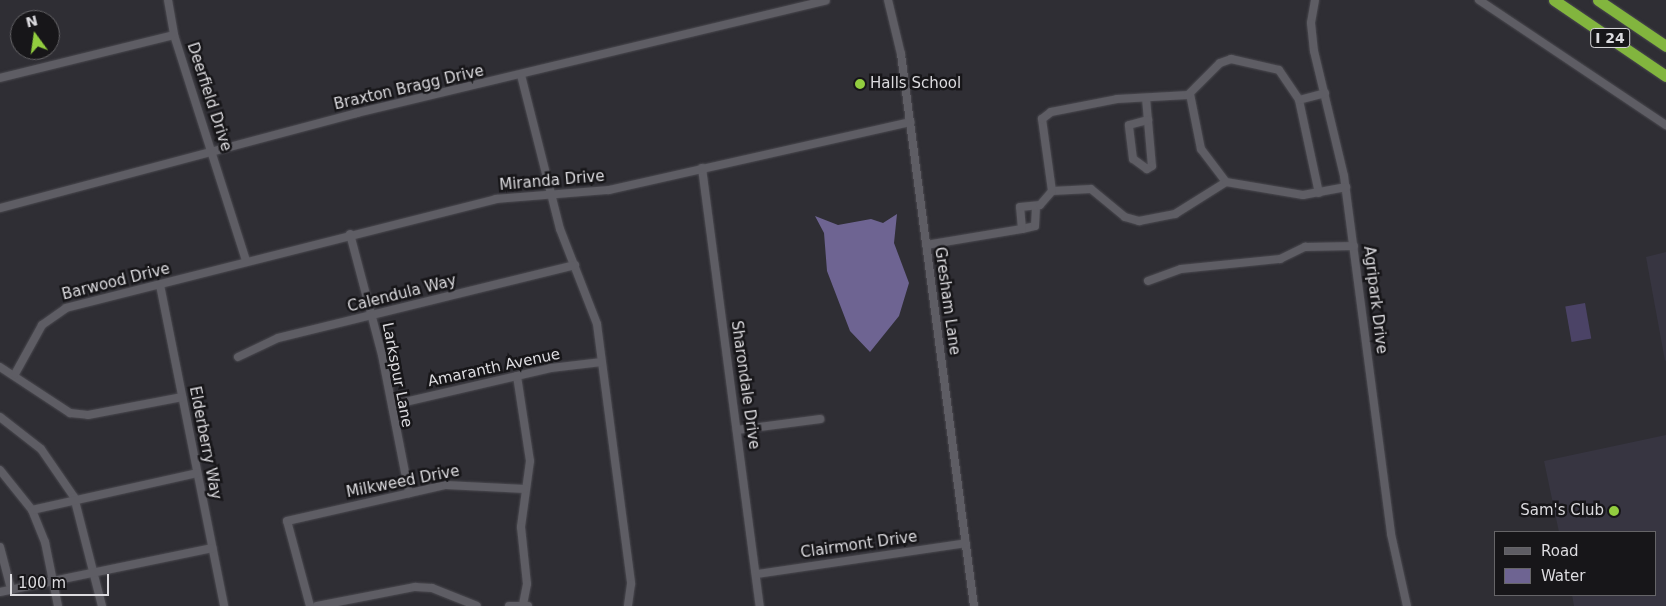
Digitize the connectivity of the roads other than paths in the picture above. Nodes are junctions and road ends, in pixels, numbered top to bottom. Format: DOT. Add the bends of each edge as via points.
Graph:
graph roads {
  1 [pos="168,0"];
  2 [pos="826,0"];
  3 [pos="888,0"];
  4 [pos="1315,0"];
  5 [pos="1479,0"];
  6 [pos="1554,0"];
  7 [pos="1598,0"];
  8 [pos="174,35"];
  9 [pos="1666,46"];
  10 [pos="521,75"];
  11 [pos="1666,76"];
  12 [pos="0,78"];
  13 [pos="1190,94"];
  14 [pos="1325,94"];
  15 [pos="1146,98"];
  16 [pos="1299,100"];
  17 [pos="1148,120"];
  18 [pos="910,122"];
  19 [pos="1666,125"];
  20 [pos="212,152"];
  21 [pos="702,168"];
  22 [pos="1226,182"];
  23 [pos="1346,187"];
  24 [pos="1052,191"];
  25 [pos="1319,193"];
  26 [pos="550,195"];
  27 [pos="1036,206"];
  28 [pos="0,208"];
  29 [pos="1022,229"];
  30 [pos="350,234"];
  31 [pos="926,245"];
  32 [pos="1354,246"];
  33 [pos="246,260"];
  34 [pos="575,265"];
  35 [pos="198,276"];
  36 [pos="1148,282"];
  37 [pos="160,285"];
  38 [pos="371,315"];
  39 [pos="238,357"];
  40 [pos="602,362"];
  41 [pos="0,367"];
  42 [pos="14,374"];
  43 [pos="517,376"];
  44 [pos="182,397"];
  45 [pos="392,405"];
  46 [pos="0,417"];
  47 [pos="820,419"];
  48 [pos="737,430"];
  49 [pos="0,470"];
  50 [pos="197,473"];
  51 [pos="525,489"];
  52 [pos="408,493"];
  53 [pos="74,497"];
  54 [pos="32,510"];
  55 [pos="966,543"];
  56 [pos="0,547"];
  57 [pos="212,548"];
  58 [pos="95,572"];
  59 [pos="757,574"];
  60 [pos="53,581"];
  61 [pos="11,589"];
  62 [pos="0,592"];
  63 [pos="526,605"];
  64 [pos="58,606"];
  65 [pos="102,606"];
  66 [pos="224,606"];
  67 [pos="310,606"];
  68 [pos="317,606"];
  69 [pos="477,606"];
  70 [pos="509,606"];
  71 [pos="628,606"];
  72 [pos="760,606"];
  73 [pos="974,606"];
  74 [pos="1407,606"];
  1 -- 8 [label="street, Deerfield Drive"];
  2 -- 10 [label="street, Braxton Bragg Drive"];
  3 -- 18 [label="street, Gresham Lane" via="901,54"];
  4 -- 14 [label="street, Agripark Drive" via="1311,24"];
  5 -- 19 [label="street"];
  6 -- 11 [label="highway, I 24"];
  7 -- 9 [label="highway, I 24"];
  8 -- 12 [label="street"];
  8 -- 20 [label="street, Deerfield Drive"];
  10 -- 20 [label="street, Braxton Bragg Drive"];
  10 -- 26 [label="street"];
  13 -- 15 [label="street"];
  13 -- 16 [label="street" via="1220,63 1231,59 1279,70"];
  13 -- 22 [label="street" via="1201,149"];
  14 -- 16 [label="street"];
  14 -- 23 [label="street, Agripark Drive"];
  15 -- 17 [label="street"];
  15 -- 24 [label="street" via="1090,103 1046,114 1042,119"];
  16 -- 25 [label="street"];
  17 -- 17 [label="street" via="1152,166 1147,169 1133,159 1129,125"];
  18 -- 21 [label="street, Miranda Drive"];
  18 -- 31 [label="street, Gresham Lane"];
  20 -- 28 [label="street, Braxton Bragg Drive"];
  20 -- 33 [label="street, Deerfield Drive"];
  21 -- 26 [label="street, Miranda Drive" via="609,190"];
  21 -- 48 [label="street, Sharondale Drive"];
  22 -- 24 [label="street" via="1175,214 1145,221 1125,217 1091,189"];
  22 -- 25 [label="street" via="1297,195"];
  23 -- 25 [label="street"];
  23 -- 32 [label="street, Agripark Drive"];
  24 -- 27 [label="street"];
  26 -- 30 [label="street, Miranda Drive" via="496,199"];
  26 -- 34 [label="street"];
  27 -- 29 [label="street" via="1035,226"];
  27 -- 29 [label="street" via="1020,207"];
  29 -- 31 [label="street"];
  30 -- 33 [label="street, Miranda Drive"];
  30 -- 38 [label="street, Larkspur Lane"];
  31 -- 55 [label="street, Gresham Lane"];
  32 -- 36 [label="street" via="1305,247 1280,259 1181,269"];
  32 -- 74 [label="street, Agripark Drive" via="1391,534"];
  33 -- 35 [label="street, Miranda Drive"];
  34 -- 38 [label="street, Calendula Way"];
  34 -- 40 [label="street" via="592,304"];
  35 -- 37 [label="street, Barwood Drive"];
  37 -- 42 [label="street, Barwood Drive" via="52,314"];
  37 -- 44 [label="street, Elderberry Way"];
  38 -- 39 [label="street, Calendula Way" via="269,341"];
  38 -- 45 [label="street, Larkspur Lane"];
  40 -- 43 [label="street, Amaranth Avenue"];
  40 -- 71 [label="street" via="631,584"];
  41 -- 42 [label="street"];
  42 -- 44 [label="street" via="70,414 88,415"];
  43 -- 45 [label="street, Amaranth Avenue"];
  43 -- 51 [label="street" via="529,451"];
  44 -- 50 [label="street, Elderberry Way"];
  45 -- 52 [label="street, Larkspur Lane"];
  46 -- 53 [label="street" via="41,449"];
  47 -- 48 [label="street"];
  48 -- 59 [label="street, Sharondale Drive"];
  49 -- 54 [label="street"];
  50 -- 53 [label="street"];
  50 -- 57 [label="street, Elderberry Way"];
  51 -- 52 [label="street, Milkweed Drive" via="456,483"];
  51 -- 63 [label="street" via="521,526"];
  52 -- 67 [label="street, Milkweed Drive" via="287,521"];
  53 -- 54 [label="street"];
  53 -- 58 [label="street"];
  54 -- 60 [label="street"];
  55 -- 59 [label="street, Clairmont Drive"];
  55 -- 73 [label="street, Gresham Lane"];
  56 -- 61 [label="street"];
  57 -- 58 [label="street"];
  57 -- 66 [label="street, Elderberry Way"];
  58 -- 60 [label="street"];
  58 -- 65 [label="street"];
  59 -- 72 [label="street, Sharondale Drive"];
  60 -- 61 [label="street"];
  60 -- 64 [label="street"];
  61 -- 62 [label="street"];
  63 -- 70 [label="street"];
  68 -- 69 [label="street" via="416,587 432,588"];
}
